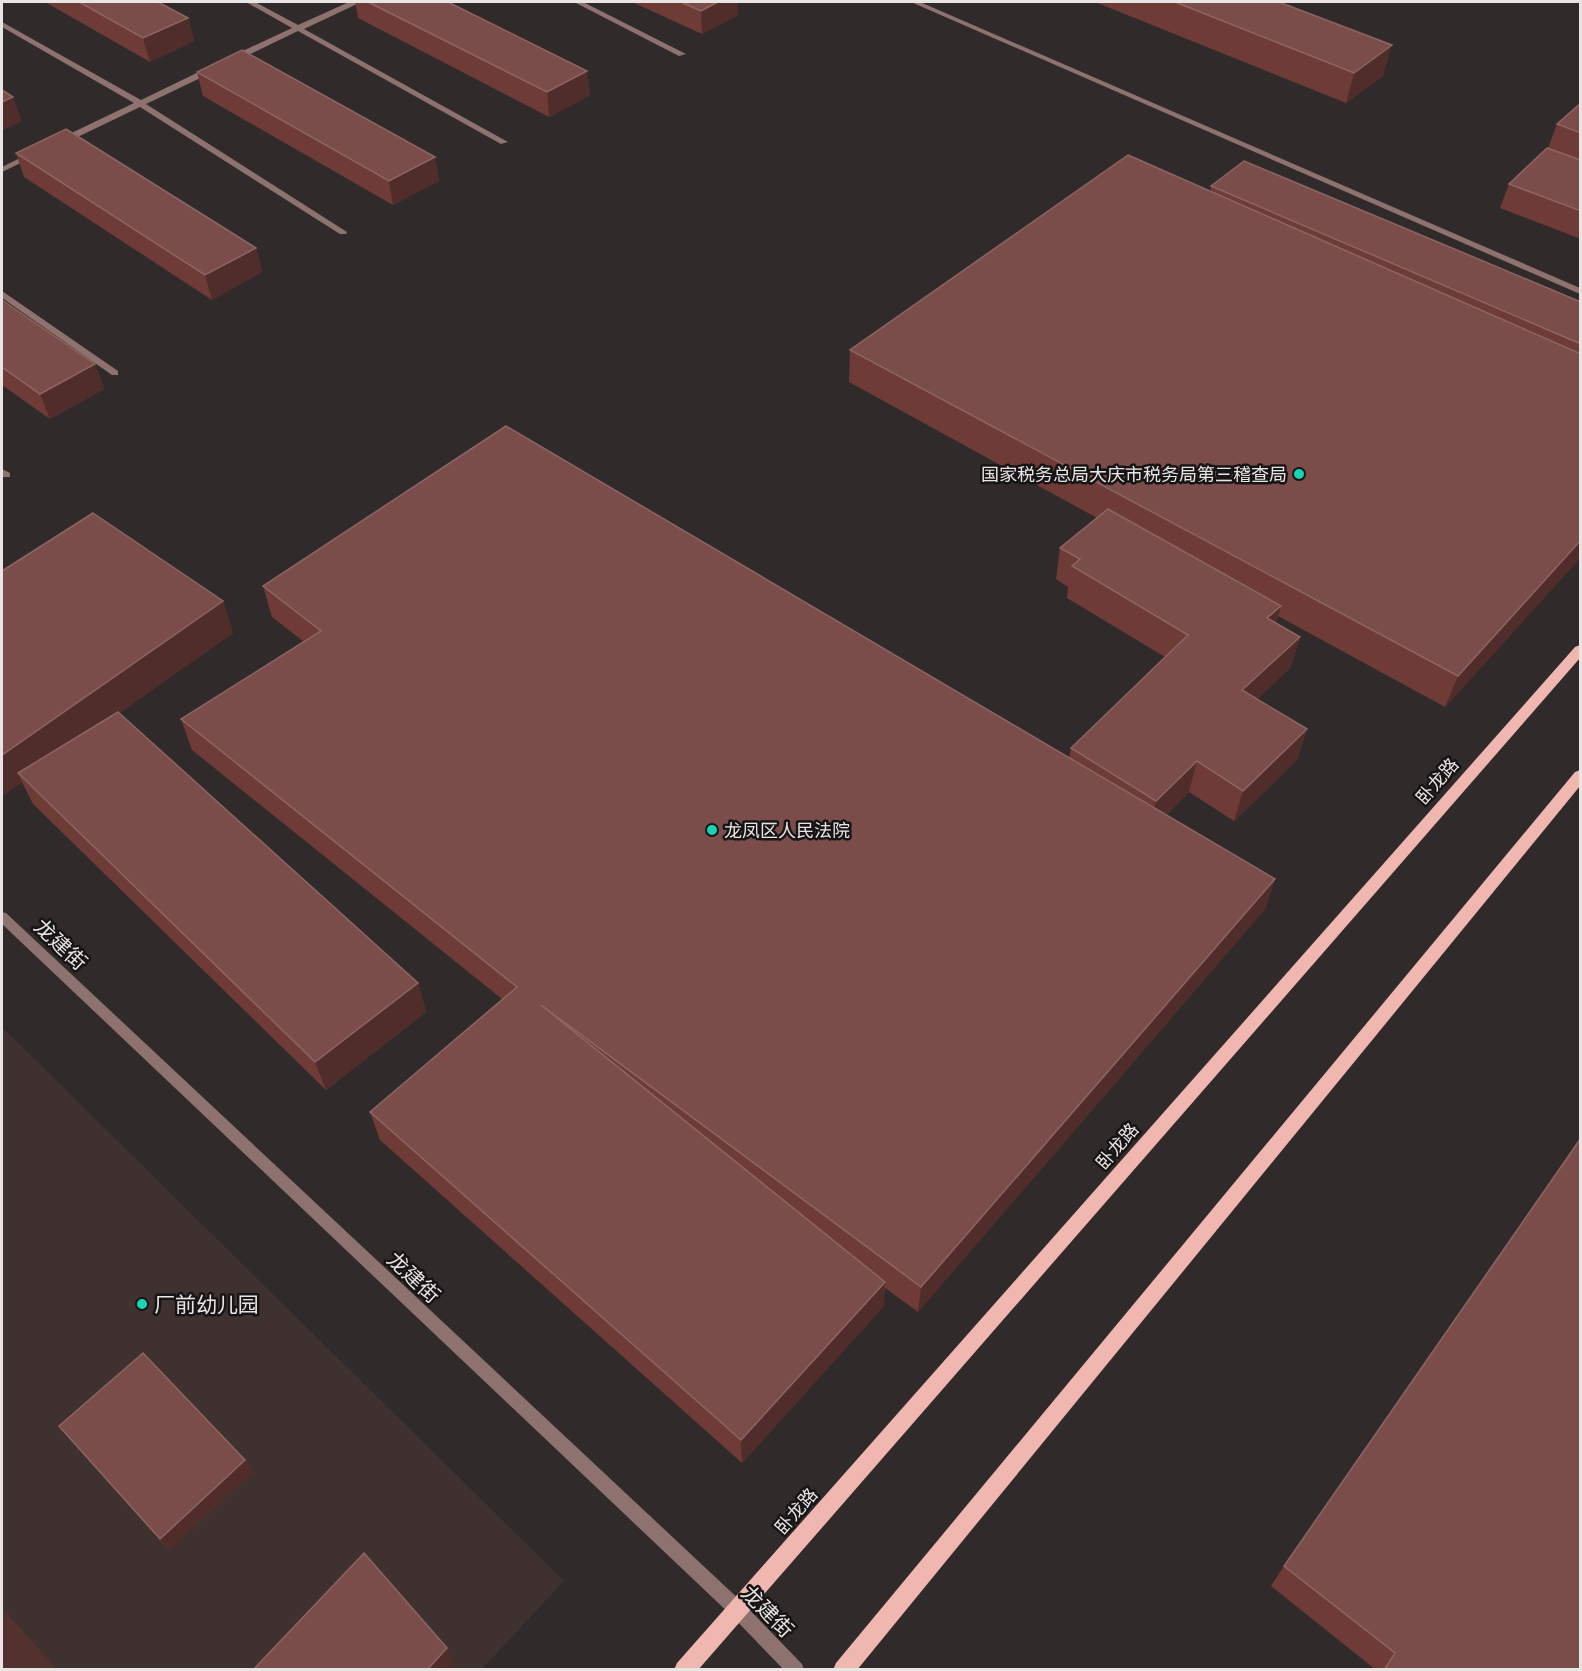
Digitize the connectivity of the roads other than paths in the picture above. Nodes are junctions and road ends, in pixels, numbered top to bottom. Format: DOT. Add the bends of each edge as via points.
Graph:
graph roads {
  1 [pos="250,2"];
  2 [pos="354,2"];
  3 [pos="578,2"];
  4 [pos="915,2"];
  5 [pos="2,24"];
  6 [pos="298,28"];
  7 [pos="682,54"];
  8 [pos="140,104"];
  9 [pos="504,142"];
  10 [pos="55,144"];
  11 [pos="44,149"];
  12 [pos="2,170"];
  13 [pos="344,231"];
  14 [pos="1581,291"];
  15 [pos="2,294"];
  16 [pos="115,373"];
  17 [pos="1581,650"];
  18 [pos="1581,776"];
  19 [pos="2,917"];
  20 [pos="737,1610"];
  21 [pos="684,1670"];
  22 [pos="796,1670"];
  23 [pos="843,1670"];
  1 -- 6 [label="street"];
  2 -- 6 [label="street"];
  3 -- 7 [label="street"];
  4 -- 14 [label="street"];
  5 -- 8 [label="street"];
  6 -- 8 [label="street"];
  6 -- 9 [label="street"];
  8 -- 10 [label="street"];
  8 -- 13 [label="street"];
  11 -- 12 [label="street"];
  15 -- 16 [label="street"];
  17 -- 20 [label="main road, 卧龙路"];
  18 -- 23 [label="main road"];
  19 -- 20 [label="street, 龙建街"];
  20 -- 21 [label="main road, 卧龙路"];
  20 -- 22 [label="street, 龙建街"];
}
